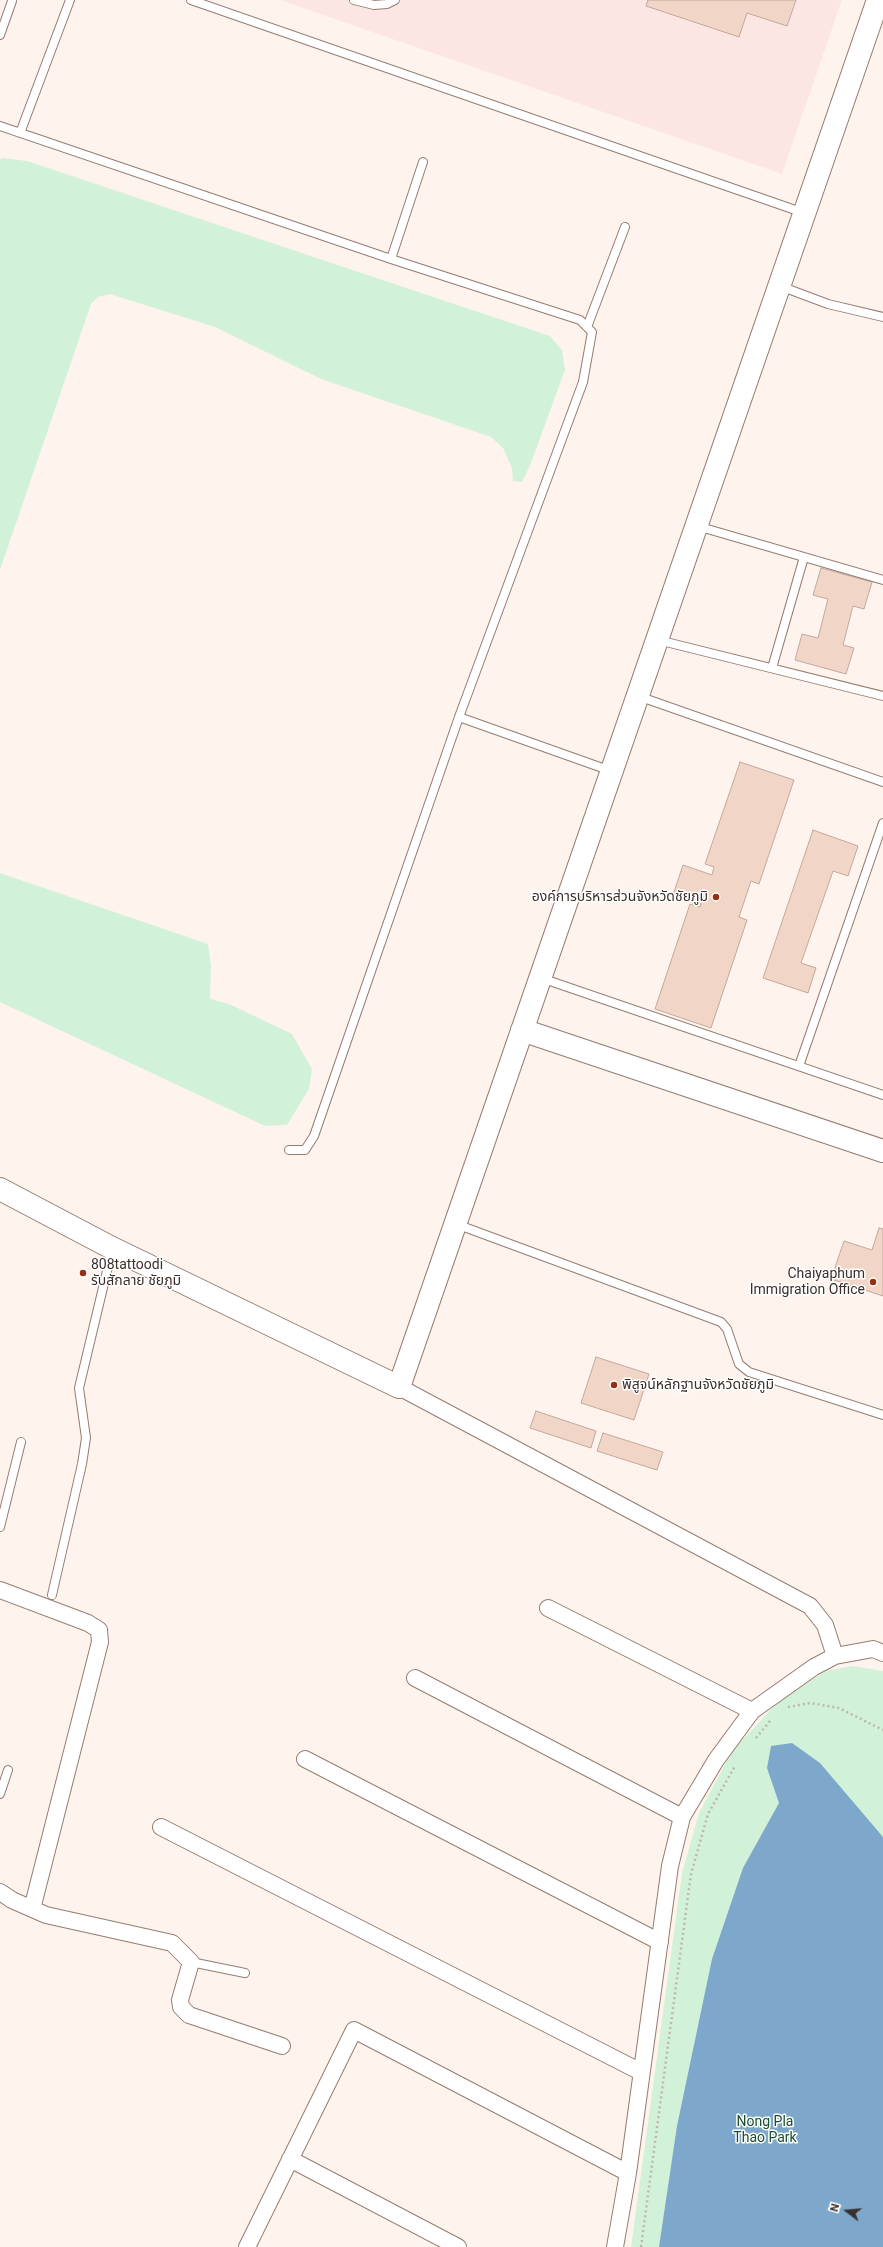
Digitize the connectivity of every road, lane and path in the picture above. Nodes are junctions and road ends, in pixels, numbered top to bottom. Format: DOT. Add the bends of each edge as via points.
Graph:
graph roads {
  1 [pos="70,0"];
  2 [pos="191,0"];
  3 [pos="354,0"];
  4 [pos="395,0"];
  5 [pos="878,0"];
  6 [pos="12,1"];
  7 [pos="0,35"];
  8 [pos="0,126"];
  9 [pos="20,133"];
  10 [pos="423,162"];
  11 [pos="805,213"];
  12 [pos="625,227"];
  13 [pos="391,259"];
  14 [pos="779,286"];
  15 [pos="883,316"];
  16 [pos="588,327"];
  17 [pos="696,526"];
  18 [pos="804,557"];
  19 [pos="883,580"];
  20 [pos="657,640"];
  21 [pos="772,668"];
  22 [pos="638,696"];
  23 [pos="883,696"];
  24 [pos="459,717"];
  25 [pos="612,772"];
  26 [pos="883,782"];
  27 [pos="883,823"];
  28 [pos="540,977"];
  29 [pos="522,1030"];
  30 [pos="799,1066"];
  31 [pos="883,1095"];
  32 [pos="290,1150"];
  33 [pos="883,1151"];
  34 [pos="0,1188"];
  35 [pos="455,1224"];
  36 [pos="112,1248"];
  37 [pos="399,1387"];
  38 [pos="883,1415"];
  39 [pos="21,1442"];
  40 [pos="0,1527"];
  41 [pos="0,1590"];
  42 [pos="52,1595"];
  43 [pos="548,1608"];
  44 [pos="883,1653"];
  45 [pos="834,1656"];
  46 [pos="415,1678"];
  47 [pos="781,1709"];
  48 [pos="752,1711"];
  49 [pos="771,1720"];
  50 [pos="883,1730"];
  51 [pos="751,1743"];
  52 [pos="305,1759"];
  53 [pos="738,1761"];
  54 [pos="8,1770"];
  55 [pos="0,1794"];
  56 [pos="682,1817"];
  57 [pos="161,1826"];
  58 [pos="0,1892"];
  59 [pos="32,1909"];
  60 [pos="660,1942"];
  61 [pos="191,1962"];
  62 [pos="245,1973"];
  63 [pos="282,2046"];
  64 [pos="641,2072"];
  65 [pos="290,2159"];
  66 [pos="628,2172"];
  67 [pos="247,2247"];
  68 [pos="458,2247"];
  69 [pos="615,2247"];
  70 [pos="641,2247"];
  1 -- 9 [label="lane"];
  2 -- 11 [label="lane"];
  3 -- 4 [label="lane" via="374,5"];
  5 -- 11 [label="street"];
  6 -- 7 [label="lane"];
  8 -- 9 [label="lane"];
  9 -- 13 [label="lane"];
  10 -- 13 [label="lane"];
  11 -- 14 [label="street"];
  12 -- 16 [label="lane"];
  13 -- 16 [label="lane" via="580,320"];
  14 -- 15 [label="lane" via="828,304"];
  14 -- 17 [label="street"];
  16 -- 24 [label="lane" via="592,332 583,382"];
  17 -- 18 [label="lane"];
  17 -- 20 [label="street"];
  18 -- 19 [label="lane"];
  18 -- 21 [label="lane"];
  20 -- 21 [label="lane"];
  20 -- 22 [label="street"];
  21 -- 23 [label="lane"];
  22 -- 25 [label="street"];
  22 -- 26 [label="lane"];
  24 -- 25 [label="lane"];
  24 -- 32 [label="lane" via="314,1136 305,1150"];
  25 -- 28 [label="street"];
  27 -- 30 [label="lane"];
  28 -- 29 [label="street"];
  28 -- 30 [label="lane"];
  29 -- 33 [label="street"];
  29 -- 35 [label="street"];
  30 -- 31 [label="lane"];
  34 -- 36 [label="street"];
  35 -- 37 [label="street"];
  35 -- 38 [label="lane" via="721,1322 727,1329 739,1364 749,1372"];
  36 -- 37 [label="street"];
  36 -- 42 [label="lane" via="79,1388 86,1438"];
  37 -- 45 [label="street" via="810,1606 825,1624"];
  39 -- 40 [label="lane"];
  41 -- 59 [label="street" via="88,1623 99,1630 100,1642"];
  43 -- 48 [label="street"];
  44 -- 45 [label="street" via="873,1649"];
  45 -- 48 [label="street" via="814,1667"];
  46 -- 56 [label="street"];
  47 -- 50 [label="path" via="810,1703 840,1708"];
  48 -- 56 [label="street" via="716,1760"];
  49 -- 51 [label="path"];
  52 -- 60 [label="street"];
  53 -- 70 [label="path" via="708,1814 691,1874"];
  54 -- 55 [label="lane"];
  56 -- 60 [label="street" via="670,1866"];
  57 -- 64 [label="street"];
  58 -- 59 [label="street"];
  59 -- 61 [label="street" via="172,1943"];
  60 -- 64 [label="street"];
  61 -- 62 [label="lane"];
  61 -- 63 [label="street" via="180,2000 181,2007 189,2014"];
  64 -- 66 [label="street"];
  65 -- 66 [label="street" via="354,2030"];
  65 -- 67 [label="street"];
  65 -- 68 [label="street"];
  66 -- 69 [label="street"];
}
